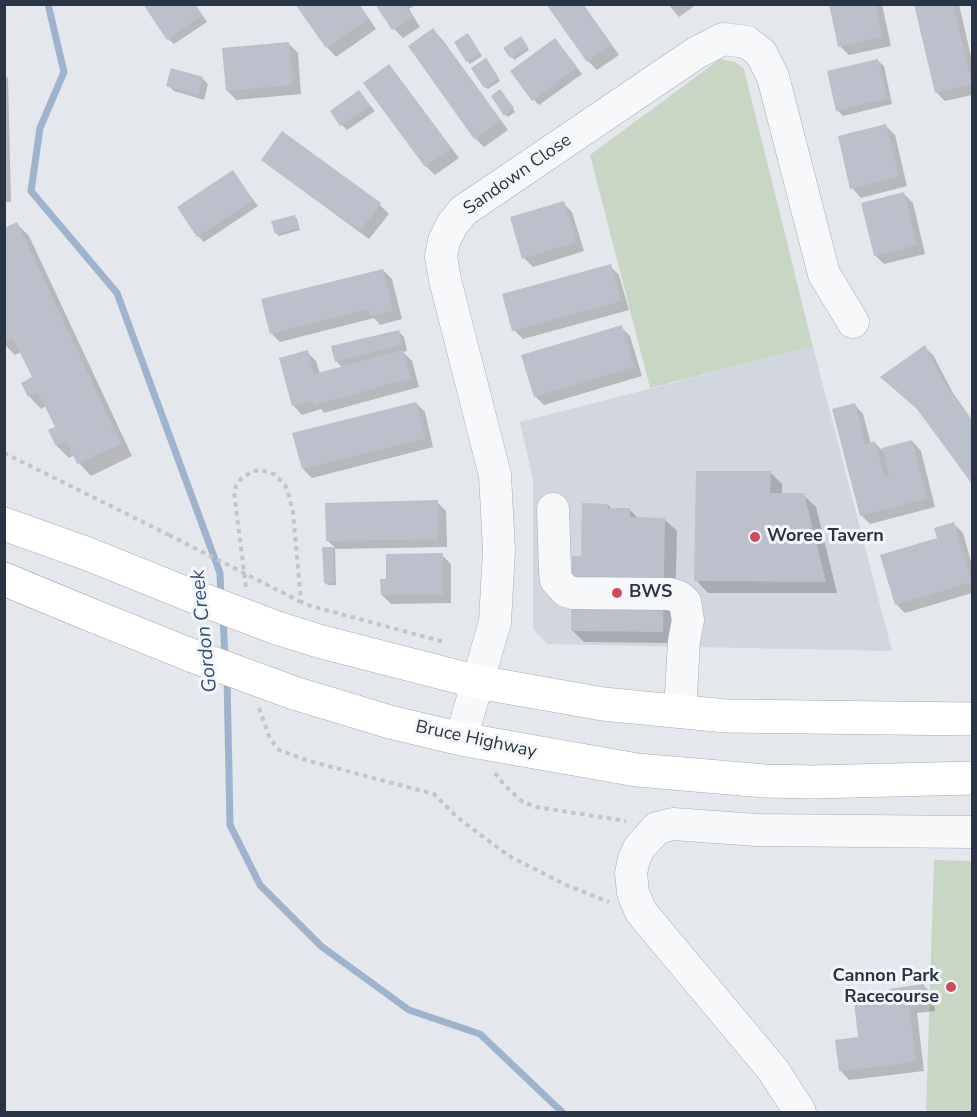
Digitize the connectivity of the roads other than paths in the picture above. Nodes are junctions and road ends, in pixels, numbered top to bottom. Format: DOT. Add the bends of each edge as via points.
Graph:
graph roads {
  1 [pos="854,322"];
  2 [pos="553,509"];
  3 [pos="4,524"];
  4 [pos="4,579"];
  5 [pos="4,593"];
  6 [pos="87,613"];
  7 [pos="478,682"];
  8 [pos="680,712"];
  9 [pos="972,719"];
  10 [pos="466,740"];
  11 [pos="972,778"];
  12 [pos="972,832"];
  13 [pos="800,1113"];
  1 -- 7 [label="street, Sandown Close" via="824,274 773,77 761,53 747,42 723,39 696,53 463,211 444,241 441,257 495,475 499,550 495,622"];
  2 -- 8 [label="street" via="556,580 566,591 670,594 685,602 688,620"];
  3 -- 7 [label="main road, bridge" via="277,628"];
  4 -- 6 [label="main road, Bruce Highway"];
  5 -- 6 [label="main road"];
  6 -- 10 [label="main road, Bruce Highway, bridge" via="294,693"];
  7 -- 8 [label="main road" via="603,704"];
  7 -- 10 [label="street, Sandown Close"];
  8 -- 9 [label="main road"];
  10 -- 11 [label="main road, Bruce Highway" via="603,765 718,778 813,782"];
  12 -- 13 [label="street" via="757,830 673,824 657,828 639,848 631,873 633,893 641,912 773,1070"];
}
